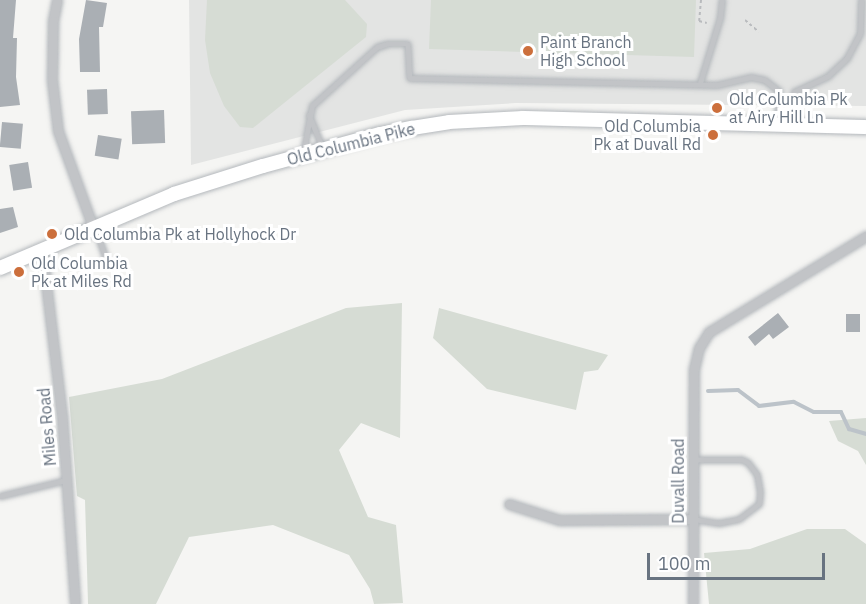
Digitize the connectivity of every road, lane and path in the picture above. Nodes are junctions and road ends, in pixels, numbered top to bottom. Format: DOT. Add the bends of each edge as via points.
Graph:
graph roads {
  1 [pos="57,0"];
  2 [pos="701,0"];
  3 [pos="722,0"];
  4 [pos="861,0"];
  5 [pos="745,20"];
  6 [pos="706,23"];
  7 [pos="759,32"];
  8 [pos="700,83"];
  9 [pos="309,115"];
  10 [pos="778,123"];
  11 [pos="792,123"];
  12 [pos="866,126"];
  13 [pos="323,149"];
  14 [pos="303,155"];
  15 [pos="94,227"];
  16 [pos="866,236"];
  17 [pos="42,249"];
  18 [pos="106,258"];
  19 [pos="0,268"];
  20 [pos="693,460"];
  21 [pos="66,480"];
  22 [pos="0,495"];
  23 [pos="509,504"];
  24 [pos="693,519"];
  25 [pos="75,604"];
  26 [pos="693,604"];
  1 -- 15 [label="street" via="52,80 58,131"];
  2 -- 6 [label="path" via="699,21"];
  3 -- 8 [label="lane"];
  4 -- 11 [label="lane" via="860,34 828,76 794,92"];
  5 -- 7 [label="path"];
  8 -- 9 [label="lane" via="410,78 408,44 387,44 377,47 312,106"];
  8 -- 10 [label="lane" via="717,85 751,77 765,80 779,91"];
  9 -- 13 [label="lane"];
  9 -- 14 [label="lane"];
  10 -- 11 [label="main road, Old Columbia Pike"];
  10 -- 13 [label="main road, Old Columbia Pike" via="502,119 412,128"];
  11 -- 12 [label="main road, Old Columbia Pike"];
  13 -- 14 [label="main road, Old Columbia Pike"];
  14 -- 15 [label="main road, Old Columbia Pike" via="174,194"];
  15 -- 17 [label="main road, Old Columbia Pike"];
  15 -- 18 [label="lane"];
  16 -- 20 [label="street, Duvall Road" via="709,332 699,348 694,369"];
  17 -- 19 [label="main road, Old Columbia Pike"];
  17 -- 21 [label="street, Miles Road"];
  20 -- 24 [label="street, Duvall Road"];
  20 -- 24 [label="lane" via="742,460 757,476 760,492 759,504 739,519 719,523"];
  21 -- 22 [label="lane"];
  21 -- 25 [label="street, Miles Road"];
  23 -- 24 [label="street" via="559,520"];
  24 -- 26 [label="street, Duvall Road"];
}
